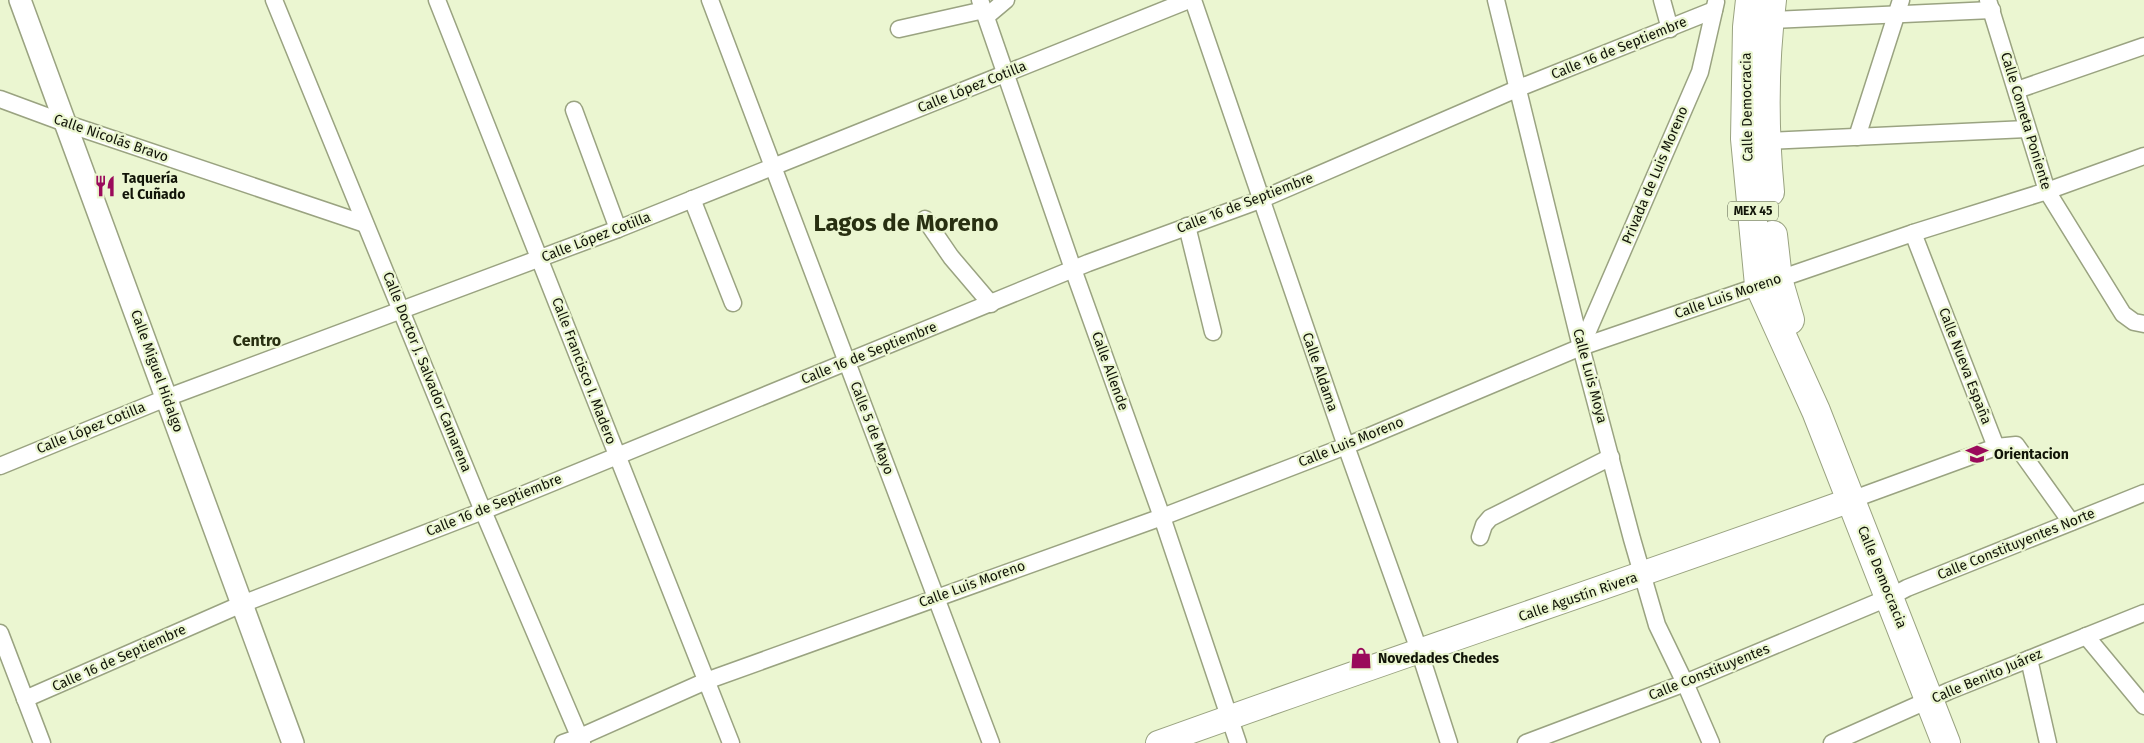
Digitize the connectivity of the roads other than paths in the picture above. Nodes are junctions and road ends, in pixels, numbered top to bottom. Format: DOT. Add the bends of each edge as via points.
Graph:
graph roads {
  1 [pos="20,0"];
  2 [pos="274,0"];
  3 [pos="437,0"];
  4 [pos="710,0"];
  5 [pos="1006,0"];
  6 [pos="1189,0"];
  7 [pos="1193,0"];
  8 [pos="1496,0"];
  9 [pos="1662,0"];
  10 [pos="1750,0"];
  11 [pos="1715,5"];
  12 [pos="1990,5"];
  13 [pos="1899,7"];
  14 [pos="984,9"];
  15 [pos="1771,10"];
  16 [pos="899,29"];
  17 [pos="1670,29"];
  18 [pos="2144,46"];
  19 [pos="1006,73"];
  20 [pos="1518,88"];
  21 [pos="2017,90"];
  22 [pos="0,99"];
  23 [pos="574,110"];
  24 [pos="65,123"];
  25 [pos="2027,129"];
  26 [pos="1857,138"];
  27 [pos="1765,141"];
  28 [pos="2144,156"];
  29 [pos="773,168"];
  30 [pos="2047,191"];
  31 [pos="692,199"];
  32 [pos="1260,200"];
  33 [pos="925,219"];
  34 [pos="365,224"];
  35 [pos="1187,226"];
  36 [pos="618,229"];
  37 [pos="1913,233"];
  38 [pos="540,259"];
  39 [pos="1073,269"];
  40 [pos="1769,282"];
  41 [pos="733,303"];
  42 [pos="991,304"];
  43 [pos="402,311"];
  44 [pos="2144,324"];
  45 [pos="1213,332"];
  46 [pos="1581,346"];
  47 [pos="847,362"];
  48 [pos="166,398"];
  49 [pos="1346,446"];
  50 [pos="1996,447"];
  51 [pos="617,455"];
  52 [pos="1611,457"];
  53 [pos="0,466"];
  54 [pos="2144,494"];
  55 [pos="1850,500"];
  56 [pos="483,511"];
  57 [pos="1162,516"];
  58 [pos="2071,522"];
  59 [pos="1480,536"];
  60 [pos="1642,575"];
  61 [pos="936,596"];
  62 [pos="1890,597"];
  63 [pos="242,604"];
  64 [pos="2144,613"];
  65 [pos="0,633"];
  66 [pos="2086,636"];
  67 [pos="1419,650"];
  68 [pos="2029,659"];
  69 [pos="706,680"];
  70 [pos="1685,682"];
  71 [pos="25,699"];
  72 [pos="1931,700"];
  73 [pos="2144,706"];
  74 [pos="1229,717"];
  75 [pos="581,740"];
  76 [pos="42,743"];
  77 [pos="294,743"];
  78 [pos="563,743"];
  79 [pos="731,743"];
  80 [pos="991,743"];
  81 [pos="1158,743"];
  82 [pos="1238,743"];
  83 [pos="1449,743"];
  84 [pos="1526,743"];
  85 [pos="1711,743"];
  86 [pos="1832,743"];
  87 [pos="1946,743"];
  88 [pos="2048,743"];
  1 -- 24 [label="street, Calle Miguel Hidalgo"];
  2 -- 34 [label="street, Calle Doctor J. Salvador Camarena"];
  3 -- 38 [label="street, Calle Francisco I. Madero"];
  4 -- 29 [label="street, Calle 5 de Mayo"];
  5 -- 14 [label="street"];
  6 -- 19 [label="street, Calle López Cotilla"];
  7 -- 32 [label="street, Calle Aldama"];
  8 -- 20 [label="street, Calle Luis Moya"];
  9 -- 17 [label="street"];
  10 -- 40 [label="highway, Calle Democracia / MEX 45" via="1745,139"];
  11 -- 17 [label="street, Calle 16 de Septiembre"];
  11 -- 46 [label="street, Privada de Luis Moreno" via="1700,72"];
  12 -- 13 [label="street"];
  12 -- 21 [label="street, Calle Cometa Poniente"];
  13 -- 15 [label="street"];
  13 -- 26 [label="street"];
  14 -- 16 [label="street"];
  14 -- 19 [label="street, Calle Allende"];
  15 -- 27 [label="highway, Calle Democracia / MEX 45"];
  17 -- 20 [label="street, Calle 16 de Septiembre"];
  18 -- 21 [label="street"];
  19 -- 29 [label="street, Calle López Cotilla"];
  19 -- 39 [label="street, Calle Allende"];
  20 -- 32 [label="street, Calle 16 de Septiembre"];
  20 -- 46 [label="street, Calle Luis Moya"];
  21 -- 25 [label="street, Calle Cometa Poniente"];
  22 -- 24 [label="street, Calle Nicolás Bravo"];
  23 -- 36 [label="street"];
  24 -- 34 [label="street, Calle Nicolás Bravo"];
  24 -- 48 [label="street, Calle Miguel Hidalgo"];
  25 -- 26 [label="street"];
  25 -- 30 [label="street, Calle Cometa Poniente"];
  26 -- 27 [label="street"];
  27 -- 40 [label="highway, Calle Democracia / MEX 45"];
  28 -- 30 [label="street, Calle Luis Moreno"];
  29 -- 31 [label="street, Calle López Cotilla"];
  29 -- 47 [label="street, Calle 5 de Mayo"];
  30 -- 37 [label="street, Calle Luis Moreno"];
  30 -- 44 [label="street, Calle Cometa Poniente" via="2123,314"];
  31 -- 36 [label="street, Calle López Cotilla"];
  31 -- 41 [label="street"];
  32 -- 35 [label="street, Calle 16 de Septiembre"];
  32 -- 49 [label="street, Calle Aldama"];
  33 -- 42 [label="street" via="951,257"];
  34 -- 43 [label="street, Calle Doctor J. Salvador Camarena"];
  35 -- 39 [label="street, Calle 16 de Septiembre"];
  35 -- 45 [label="street"];
  36 -- 38 [label="street, Calle López Cotilla"];
  37 -- 40 [label="street, Calle Luis Moreno"];
  37 -- 50 [label="street, Calle Nueva España"];
  38 -- 43 [label="street, Calle López Cotilla"];
  38 -- 51 [label="street, Calle Francisco I. Madero"];
  39 -- 42 [label="street, Calle 16 de Septiembre"];
  39 -- 57 [label="street, Calle Allende"];
  40 -- 46 [label="street, Calle Luis Moreno"];
  40 -- 55 [label="highway, Calle Democracia / MEX 45"];
  42 -- 47 [label="street, Calle 16 de Septiembre"];
  43 -- 48 [label="street, Calle López Cotilla"];
  43 -- 56 [label="street, Calle Doctor J. Salvador Camarena"];
  46 -- 49 [label="street, Calle Luis Moreno"];
  46 -- 52 [label="street, Calle Luis Moya"];
  47 -- 51 [label="street, Calle 16 de Septiembre"];
  47 -- 61 [label="street, Calle 5 de Mayo"];
  48 -- 53 [label="street, Calle López Cotilla"];
  48 -- 63 [label="street, Calle Miguel Hidalgo"];
  49 -- 57 [label="street, Calle Luis Moreno"];
  49 -- 67 [label="street, Calle Aldama"];
  50 -- 55 [label="street, Calle Agustín Rivera"];
  50 -- 58 [label="street" via="2016,445"];
  51 -- 56 [label="street, Calle 16 de Septiembre"];
  51 -- 69 [label="street, Calle Francisco I. Madero"];
  52 -- 59 [label="street" via="1490,518"];
  52 -- 60 [label="street, Calle Luis Moya"];
  54 -- 58 [label="street, Calle Constituyentes Norte"];
  55 -- 60 [label="main road, Calle Agustín Rivera"];
  55 -- 62 [label="highway, Calle Democracia / MEX 45"];
  56 -- 63 [label="street, Calle 16 de Septiembre"];
  56 -- 75 [label="street, Calle Doctor J. Salvador Camarena"];
  57 -- 61 [label="street, Calle Luis Moreno"];
  57 -- 74 [label="street, Calle Allende"];
  58 -- 62 [label="street, Calle Constituyentes Norte"];
  60 -- 67 [label="main road, Calle Agustín Rivera"];
  60 -- 70 [label="street, Calle Luis Moya" via="1657,625"];
  61 -- 69 [label="street, Calle Luis Moreno"];
  61 -- 80 [label="street, Calle 5 de Mayo"];
  62 -- 70 [label="street, Calle Constituyentes"];
  62 -- 72 [label="highway, Calle Democracia / MEX 45"];
  63 -- 71 [label="street, Calle 16 de Septiembre"];
  63 -- 77 [label="street, Calle Miguel Hidalgo"];
  64 -- 66 [label="street, Calle Benito Juárez"];
  65 -- 71 [label="street"];
  66 -- 68 [label="street, Calle Benito Juárez"];
  66 -- 73 [label="street"];
  67 -- 74 [label="main road, Calle Agustín Rivera"];
  67 -- 83 [label="street, Calle Aldama"];
  68 -- 72 [label="street, Calle Benito Juárez"];
  68 -- 88 [label="street"];
  69 -- 75 [label="street, Calle Luis Moreno"];
  69 -- 79 [label="street, Calle Francisco I. Madero"];
  70 -- 84 [label="street, Calle Constituyentes"];
  70 -- 85 [label="street, Calle Luis Moya"];
  71 -- 76 [label="street"];
  72 -- 86 [label="street, Calle Benito Juárez"];
  72 -- 87 [label="highway, Calle Democracia / MEX 45"];
  74 -- 81 [label="main road, Calle Agustín Rivera"];
  74 -- 82 [label="street, Calle Allende"];
  75 -- 78 [label="street, Calle Luis Moreno"];
}
